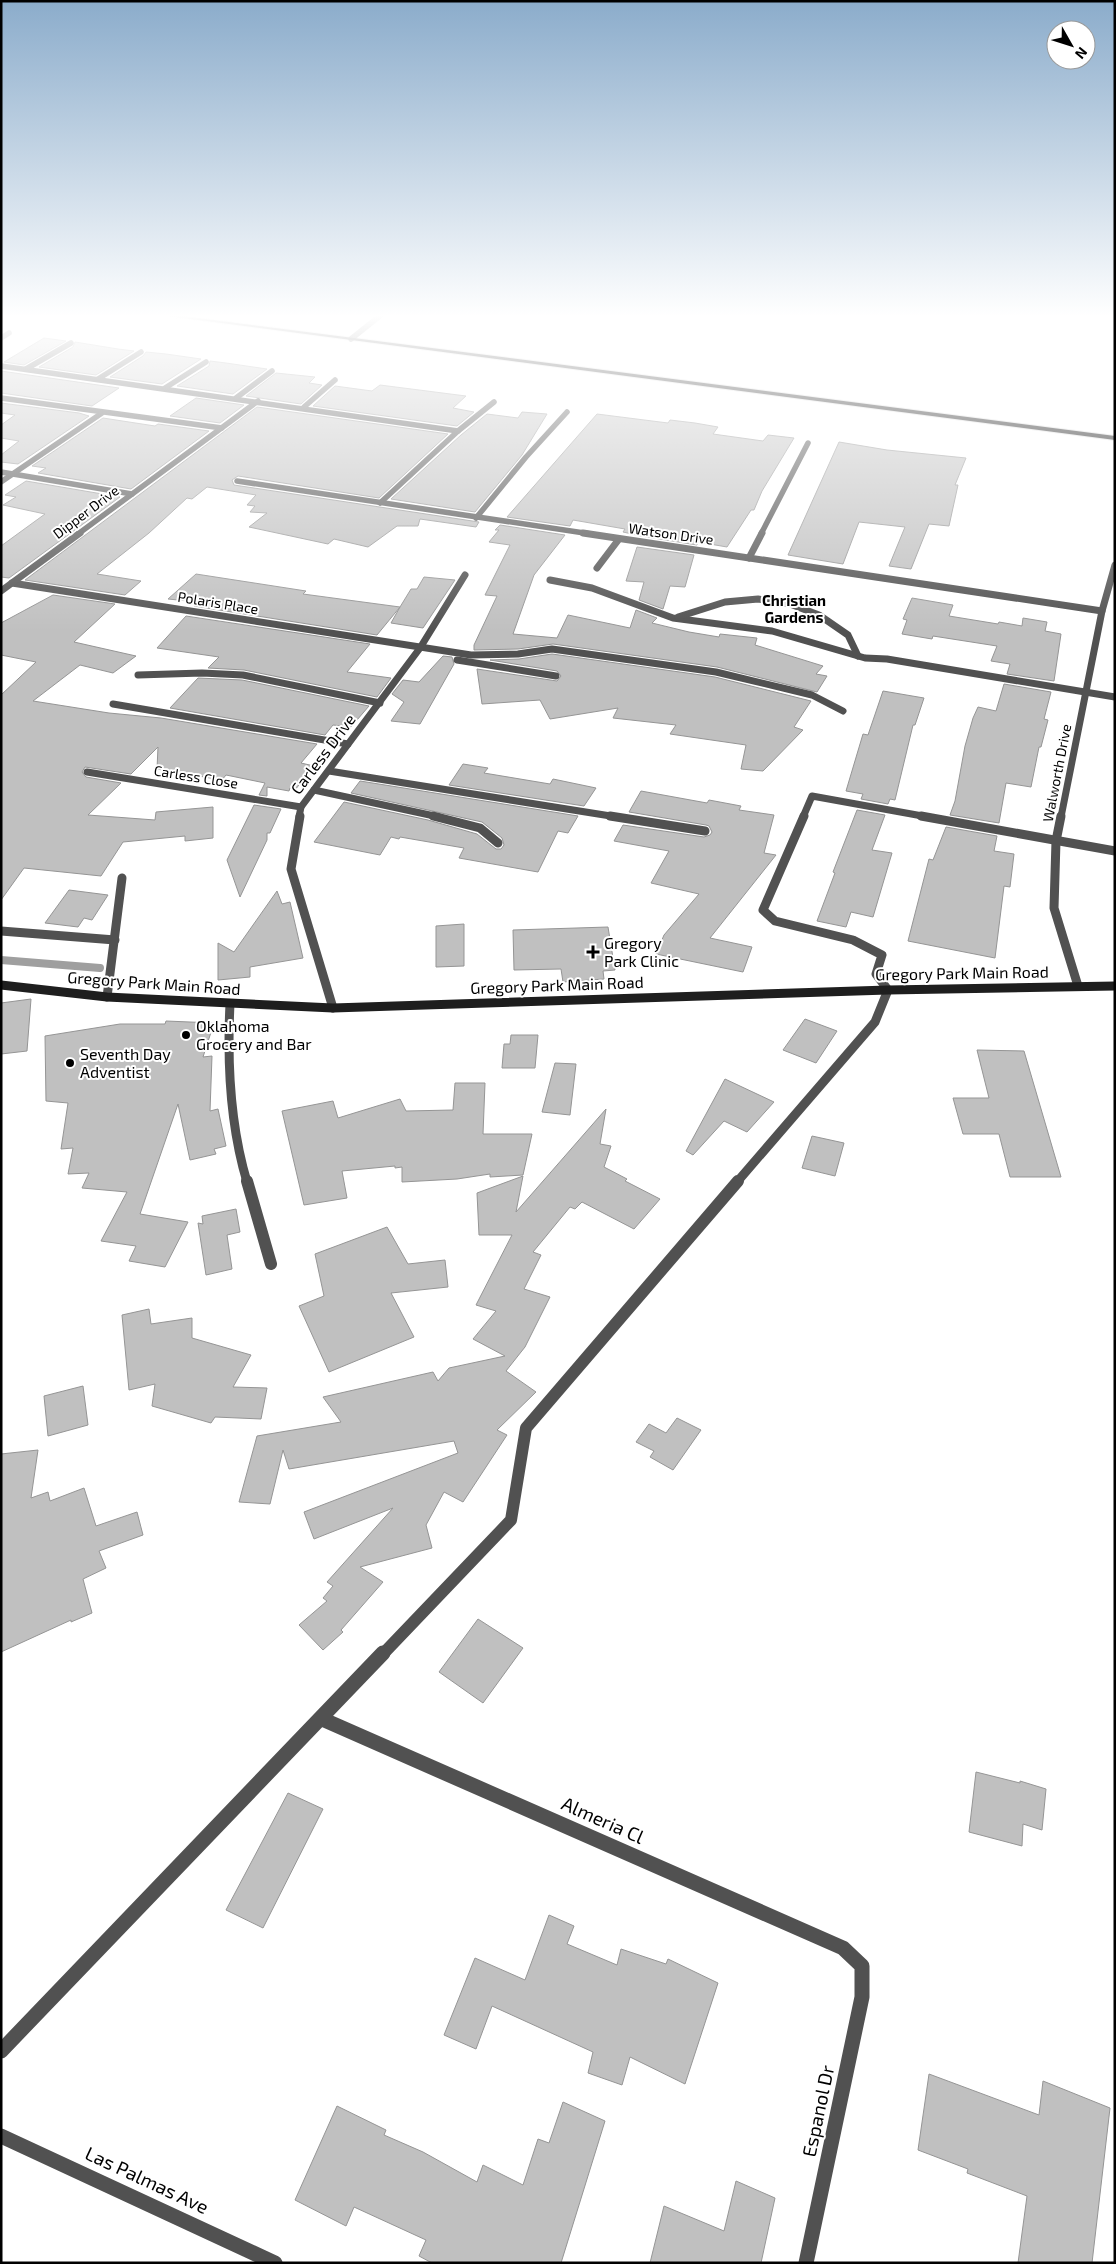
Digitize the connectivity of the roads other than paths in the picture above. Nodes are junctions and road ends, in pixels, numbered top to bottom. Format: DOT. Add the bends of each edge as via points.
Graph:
graph roads {
  1 [pos="90,421"];
  2 [pos="167,421"];
  3 [pos="232,421"];
  4 [pos="389,421"];
  5 [pos="471,421"];
  6 [pos="559,421"];
  7 [pos="981,421"];
  8 [pos="222,428"];
  9 [pos="458,431"];
  10 [pos="1115,438"];
  11 [pos="808,443"];
  12 [pos="1,472"];
  13 [pos="14,474"];
  14 [pos="237,481"];
  15 [pos="1,482"];
  16 [pos="132,494"];
  17 [pos="380,503"];
  18 [pos="476,518"];
  19 [pos="619,539"];
  20 [pos="749,558"];
  21 [pos="1115,564"];
  22 [pos="597,568"];
  23 [pos="466,575"];
  24 [pos="550,580"];
  25 [pos="12,583"];
  26 [pos="1,591"];
  27 [pos="1102,611"];
  28 [pos="673,618"];
  29 [pos="419,651"];
  30 [pos="858,656"];
  31 [pos="138,675"];
  32 [pos="556,676"];
  33 [pos="1085,692"];
  34 [pos="1115,697"];
  35 [pos="380,703"];
  36 [pos="114,704"];
  37 [pos="843,711"];
  38 [pos="348,744"];
  39 [pos="329,771"];
  40 [pos="87,772"];
  41 [pos="314,790"];
  42 [pos="302,807"];
  43 [pos="705,831"];
  44 [pos="1056,841"];
  45 [pos="498,843"];
  46 [pos="1115,851"];
  47 [pos="122,878"];
  48 [pos="1,931"];
  49 [pos="115,940"];
  50 [pos="1,986"];
  51 [pos="1078,986"];
  52 [pos="1115,986"];
  53 [pos="888,990"];
  54 [pos="107,993"];
  55 [pos="230,1004"];
  56 [pos="333,1008"];
  57 [pos="271,1264"];
  58 [pos="322,1719"];
  59 [pos="862,1966"];
  60 [pos="1,2052"];
  61 [pos="1,2136"];
  62 [pos="275,2263"];
  63 [pos="806,2263"];
  1 -- 13 [label="street"];
  2 -- 8 [label="street"];
  3 -- 8 [label="street, Dipper Drive"];
  4 -- 9 [label="street"];
  5 -- 9 [label="street"];
  6 -- 18 [label="street"];
  7 -- 10 [label="main road"];
  8 -- 16 [label="street, Dipper Drive"];
  9 -- 17 [label="street"];
  11 -- 20 [label="street"];
  12 -- 13 [label="street"];
  13 -- 15 [label="street"];
  13 -- 16 [label="street"];
  14 -- 17 [label="street, Watson Drive"];
  16 -- 25 [label="street, Dipper Drive"];
  17 -- 18 [label="street, Watson Drive"];
  18 -- 19 [label="street, Watson Drive"];
  19 -- 20 [label="street, Watson Drive"];
  19 -- 22 [label="street"];
  20 -- 27 [label="street, Watson Drive"];
  21 -- 27 [label="street, Walworth Drive"];
  23 -- 29 [label="street, Carless Drive"];
  24 -- 28 [label="street" via="592,588"];
  25 -- 26 [label="street, Dipper Drive"];
  25 -- 29 [label="street, Polaris Place"];
  27 -- 33 [label="street, Walworth Drive"];
  28 -- 30 [label="street" via="772,631"];
  28 -- 30 [label="street" via="725,602 758,599 790,604 819,616 848,635"];
  29 -- 32 [label="street"];
  29 -- 35 [label="street, Carless Drive"];
  29 -- 37 [label="street" via="471,655 552,649 716,672 812,696"];
  30 -- 33 [label="street" via="887,658"];
  31 -- 35 [label="street" via="243,675"];
  33 -- 34 [label="street"];
  33 -- 44 [label="street, Walworth Drive"];
  35 -- 38 [label="street, Carless Drive"];
  36 -- 38 [label="street"];
  38 -- 39 [label="street, Carless Drive"];
  39 -- 41 [label="street, Carless Drive"];
  39 -- 43 [label="street"];
  40 -- 42 [label="street, Carless Close"];
  41 -- 42 [label="street, Carless Drive"];
  41 -- 45 [label="street" via="462,822 480,828"];
  42 -- 56 [label="street, Carless Drive" via="291,869"];
  44 -- 46 [label="street"];
  44 -- 51 [label="street, Walworth Drive" via="1054,908"];
  44 -- 53 [label="street" via="812,796 763,910 775,920 853,940 882,955 876,974"];
  47 -- 49 [label="street"];
  48 -- 49 [label="street"];
  49 -- 54 [label="street"];
  50 -- 54 [label="street, Gregory Park Main Road"];
  51 -- 52 [label="street, Gregory Park Main Road"];
  51 -- 53 [label="street, Gregory Park Main Road"];
  53 -- 56 [label="street, Gregory Park Main Road"];
  53 -- 58 [label="street" via="875,1022 526,1428 511,1520"];
  54 -- 55 [label="street, Gregory Park Main Road"];
  55 -- 56 [label="street, Gregory Park Main Road"];
  55 -- 57 [label="street" via="228,1047 237,1148"];
  58 -- 59 [label="street, Almeria Cl" via="843,1948"];
  58 -- 60 [label="street"];
  59 -- 63 [label="street, Espanol Dr" via="862,1996"];
  61 -- 62 [label="street, Las Palmas Ave"];
}
